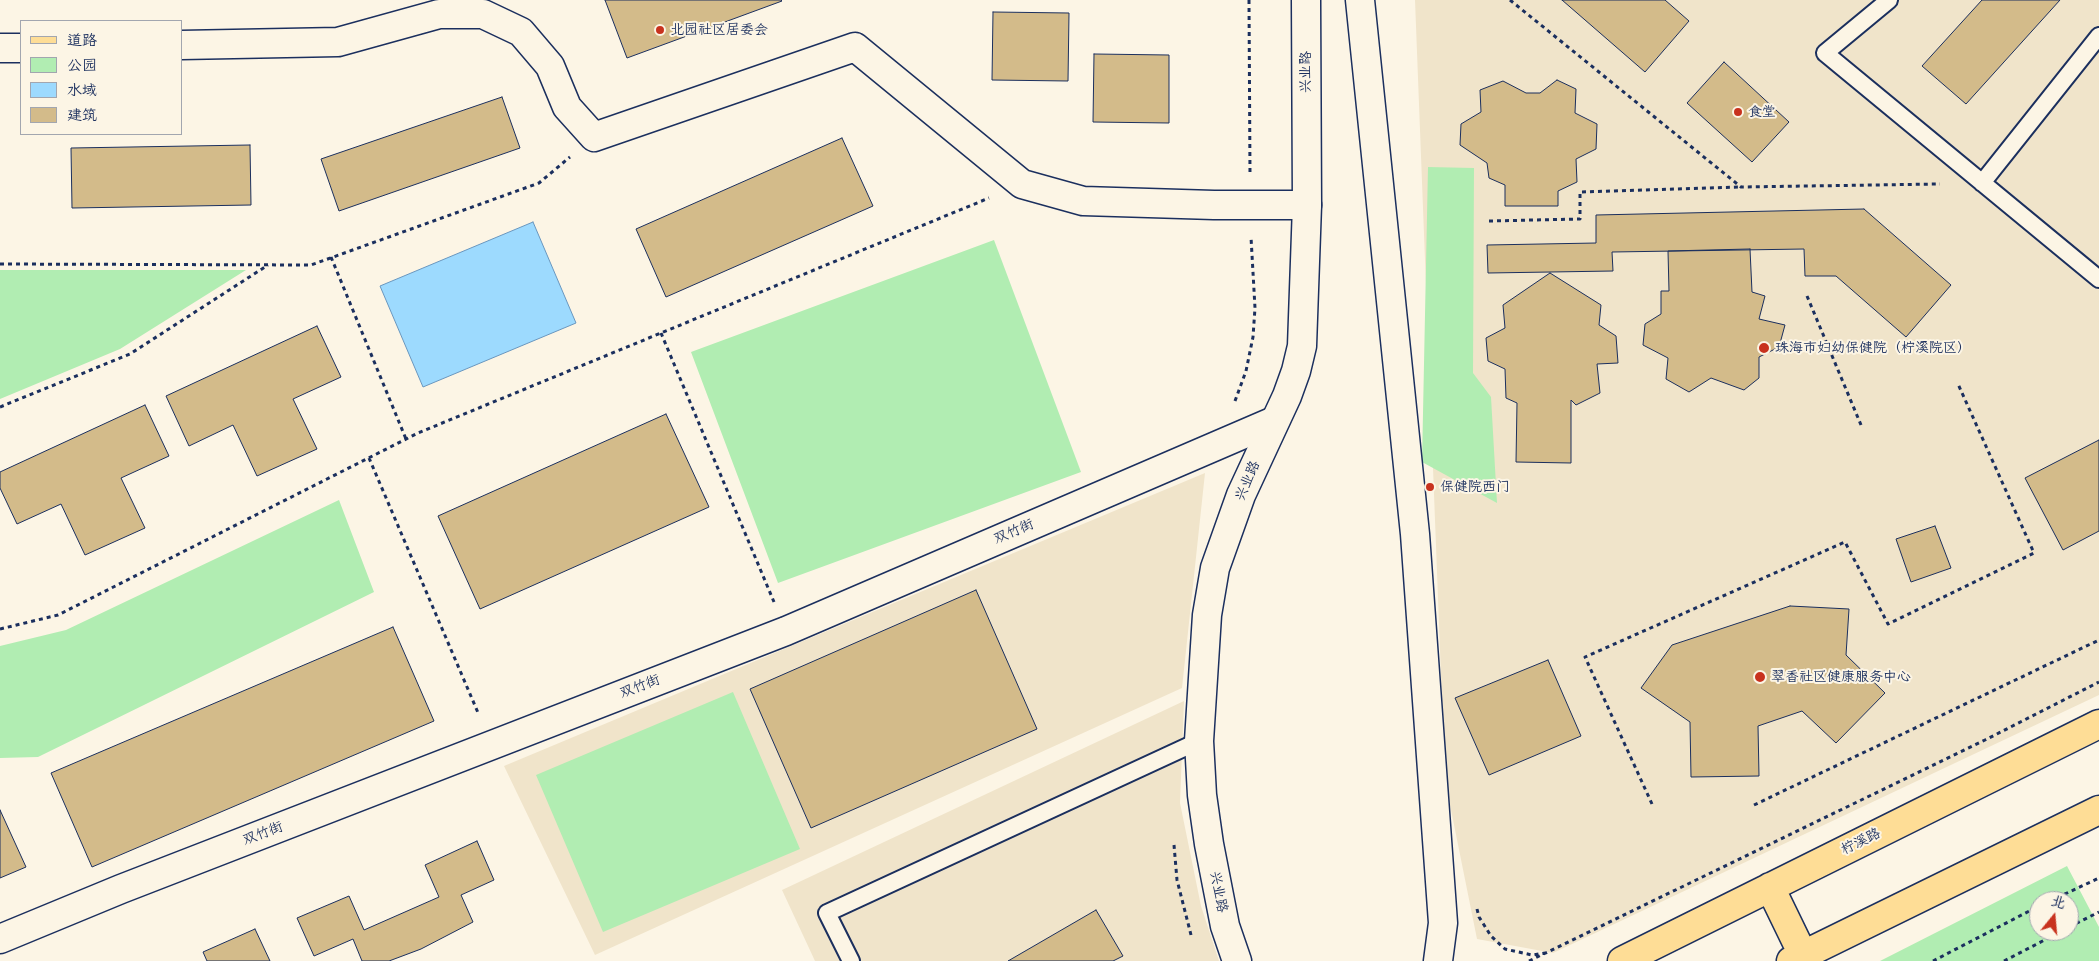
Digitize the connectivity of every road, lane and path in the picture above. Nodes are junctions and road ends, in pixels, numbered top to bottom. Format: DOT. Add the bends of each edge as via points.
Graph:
graph roads {
  1 [pos="1306,0"];
  2 [pos="1360,0"];
  3 [pos="1510,0"];
  4 [pos="1889,0"];
  5 [pos="2099,36"];
  6 [pos="182,45"];
  7 [pos="0,48"];
  8 [pos="20,48"];
  9 [pos="594,137"];
  10 [pos="1982,183"];
  11 [pos="1022,184"];
  12 [pos="1741,188"];
  13 [pos="1307,205"];
  14 [pos="1489,221"];
  15 [pos="331,257"];
  16 [pos="0,264"];
  17 [pos="269,264"];
  18 [pos="2099,279"];
  19 [pos="1808,296"];
  20 [pos="661,333"];
  21 [pos="1958,384"];
  22 [pos="0,407"];
  23 [pos="1274,421"];
  24 [pos="1861,425"];
  25 [pos="406,439"];
  26 [pos="369,458"];
  27 [pos="0,628"];
  28 [pos="786,630"];
  29 [pos="2099,640"];
  30 [pos="2099,682"];
  31 [pos="2099,724"];
  32 [pos="1199,741"];
  33 [pos="492,745"];
  34 [pos="1652,804"];
  35 [pos="1754,805"];
  36 [pos="2099,810"];
  37 [pos="2099,878"];
  38 [pos="1770,887"];
  39 [pos="2071,891"];
  40 [pos="2029,911"];
  41 [pos="2099,912"];
  42 [pos="2079,923"];
  43 [pos="0,938"];
  44 [pos="2043,941"];
  45 [pos="1797,958"];
  46 [pos="851,961"];
  47 [pos="1237,961"];
  48 [pos="1438,961"];
  49 [pos="1529,961"];
  50 [pos="1622,961"];
  51 [pos="1933,961"];
  52 [pos="2004,961"];
  1 -- 13 [label="street, 兴业路"];
  2 -- 48 [label="street" via="1415,534 1443,923"];
  3 -- 12 [label="path"];
  4 -- 10 [label="lane" via="1825,54"];
  5 -- 10 [label="lane"];
  6 -- 9 [label="street" via="338,42 439,14 482,14 520,32 550,66 567,107"];
  7 -- 8 [label="street"];
  9 -- 11 [label="street" via="854,47"];
  9 -- 15 [label="path" via="539,183"];
  10 -- 12 [label="path"];
  10 -- 18 [label="lane"];
  11 -- 13 [label="street" via="1083,201 1214,206"];
  11 -- 20 [label="path"];
  12 -- 14 [label="path" via="1580,192 1580,219"];
  13 -- 23 [label="street, 兴业路" via="1302,346 1296,371"];
  15 -- 17 [label="path" via="310,264"];
  15 -- 25 [label="path"];
  16 -- 17 [label="path"];
  17 -- 22 [label="path" via="130,354"];
  19 -- 24 [label="path"];
  20 -- 25 [label="path"];
  20 -- 28 [label="path"];
  21 -- 34 [label="path" via="2034,553 1888,624 1845,542 1585,657"];
  23 -- 28 [label="street, 双竹街"];
  23 -- 32 [label="street, 兴业路" via="1241,495 1214,568 1207,614"];
  25 -- 26 [label="path"];
  26 -- 27 [label="path" via="58,615"];
  26 -- 33 [label="path"];
  28 -- 33 [label="street, 双竹街"];
  29 -- 35 [label="path"];
  30 -- 49 [label="path"];
  31 -- 38 [label="main road, 柠溪路"];
  32 -- 46 [label="lane" via="827,913"];
  32 -- 47 [label="street, 兴业路" via="1209,844 1225,926"];
  33 -- 43 [label="street, 双竹街"];
  36 -- 45 [label="main road"];
  37 -- 39 [label="path"];
  38 -- 45 [label="main road"];
  38 -- 50 [label="main road, 柠溪路"];
  40 -- 51 [label="path"];
  41 -- 42 [label="path"];
  44 -- 52 [label="path"];
}
